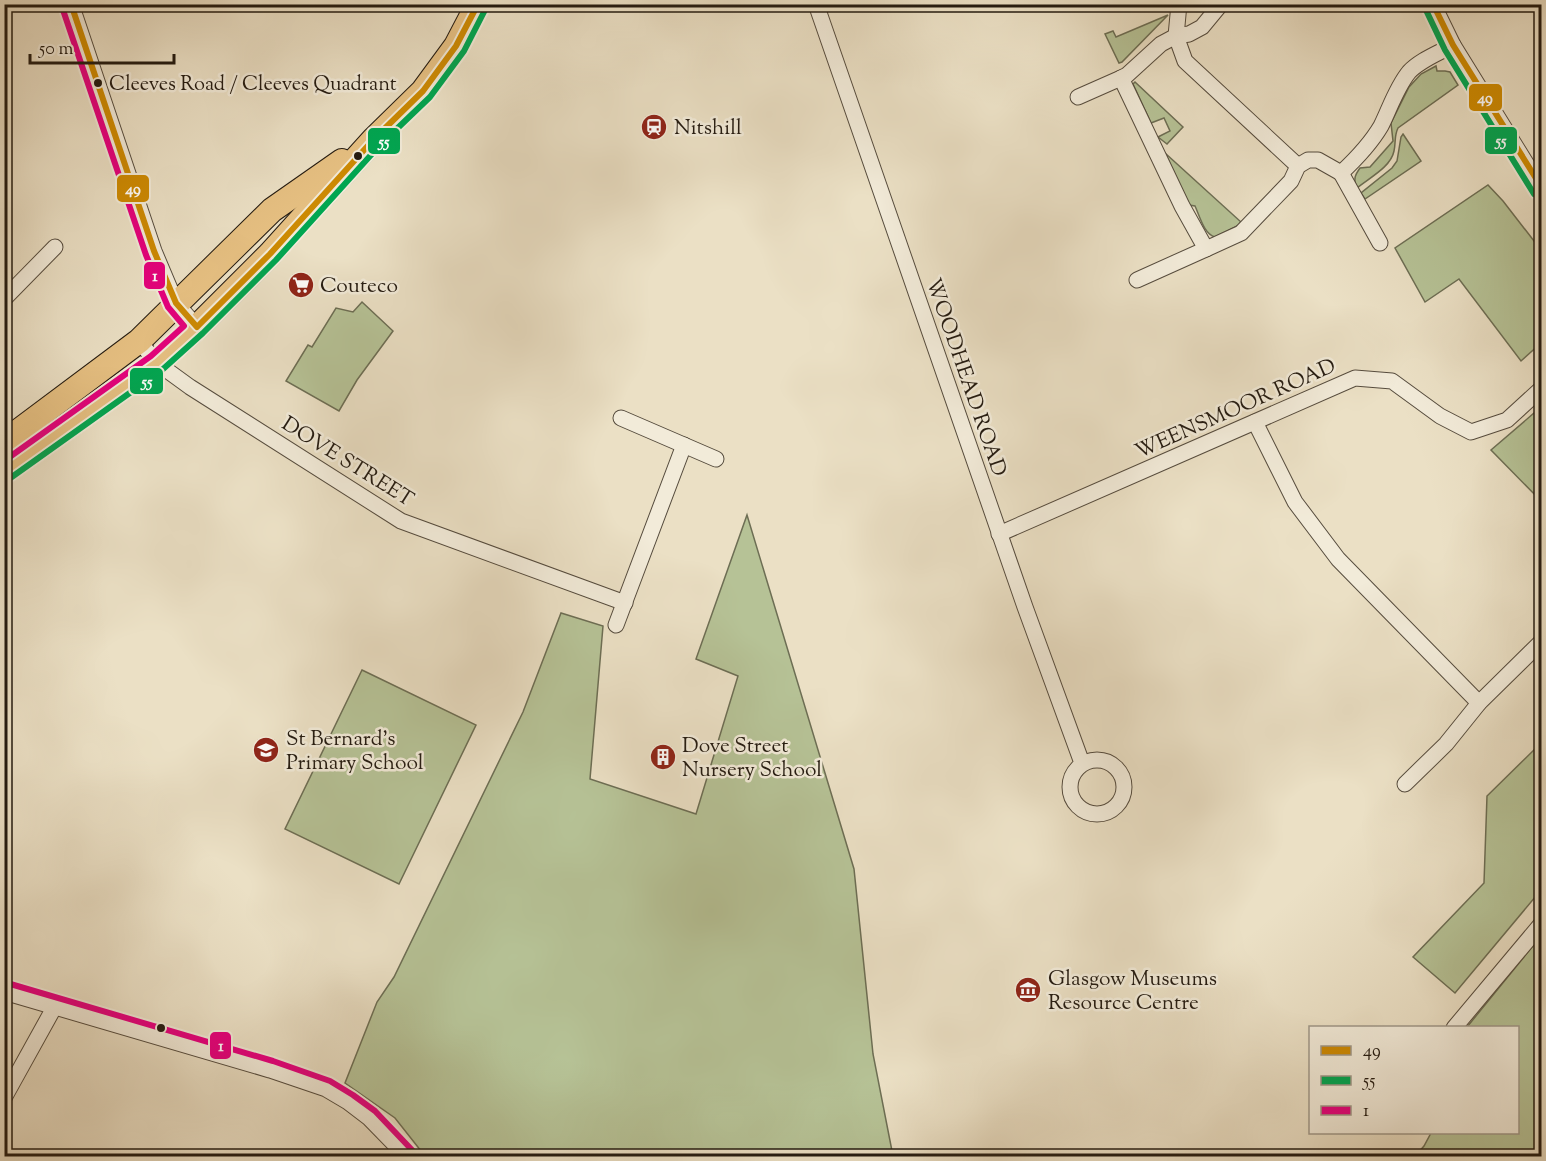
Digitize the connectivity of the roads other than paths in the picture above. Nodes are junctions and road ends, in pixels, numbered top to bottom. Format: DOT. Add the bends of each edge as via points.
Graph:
graph roads {
  1 [pos="71,4"];
  2 [pos="478,4"];
  3 [pos="816,4"];
  4 [pos="1179,4"];
  5 [pos="1221,4"];
  6 [pos="1433,4"];
  7 [pos="1176,36"];
  8 [pos="1453,45"];
  9 [pos="1121,78"];
  10 [pos="1078,97"];
  11 [pos="374,139"];
  12 [pos="1298,166"];
  13 [pos="1341,172"];
  14 [pos="1542,189"];
  15 [pos="1380,243"];
  16 [pos="55,248"];
  17 [pos="1206,249"];
  18 [pos="1137,280"];
  19 [pos="4,299"];
  20 [pos="176,303"];
  21 [pos="197,327"];
  22 [pos="139,341"];
  23 [pos="157,363"];
  24 [pos="1542,388"];
  25 [pos="621,418"];
  26 [pos="1255,422"];
  27 [pos="4,442"];
  28 [pos="684,445"];
  29 [pos="716,459"];
  30 [pos="4,472"];
  31 [pos="999,534"];
  32 [pos="625,603"];
  33 [pos="616,625"];
  34 [pos="1542,641"];
  35 [pos="1479,704"];
  36 [pos="1082,763"];
  37 [pos="1406,784"];
  38 [pos="1542,923"];
  39 [pos="4,992"];
  40 [pos="56,1006"];
  41 [pos="1456,1026"];
  42 [pos="4,1098"];
  43 [pos="406,1156"];
  1 -- 20 [label="street" via="154,251"];
  2 -- 11 [label="main road" via="456,46 423,91"];
  3 -- 31 [label="street, WOODHEAD ROAD"];
  4 -- 7 [label="street"];
  5 -- 7 [label="street" via="1202,27"];
  6 -- 8 [label="street"];
  7 -- 9 [label="street"];
  7 -- 12 [label="street" via="1185,61"];
  8 -- 13 [label="street" via="1409,73 1380,128"];
  8 -- 14 [label="street"];
  9 -- 10 [label="street"];
  9 -- 17 [label="street"];
  11 -- 20 [label="main road" via="272,210"];
  11 -- 21 [label="main road" via="285,239"];
  12 -- 13 [label="street" via="1318,160"];
  12 -- 17 [label="street" via="1291,181 1241,233"];
  13 -- 15 [label="street"];
  16 -- 19 [label="street"];
  17 -- 18 [label="street"];
  20 -- 21 [label="street"];
  20 -- 22 [label="main road"];
  21 -- 23 [label="main road"];
  22 -- 23 [label="street, DOVE STREET"];
  22 -- 27 [label="main road"];
  23 -- 30 [label="main road"];
  23 -- 32 [label="street, DOVE STREET" via="400,521"];
  24 -- 26 [label="street, WEENSMOOR ROAD" via="1507,420 1471,432 1440,416 1392,381 1355,378"];
  25 -- 28 [label="street"];
  26 -- 31 [label="street, WEENSMOOR ROAD"];
  26 -- 35 [label="street" via="1295,502 1338,559"];
  28 -- 29 [label="street"];
  28 -- 32 [label="street"];
  31 -- 36 [label="street, WOODHEAD ROAD"];
  32 -- 33 [label="street"];
  34 -- 35 [label="street"];
  35 -- 37 [label="street"];
  38 -- 41 [label="street"];
  39 -- 40 [label="street"];
  40 -- 42 [label="street"];
  40 -- 43 [label="street" via="326,1089 369,1118"];
}
